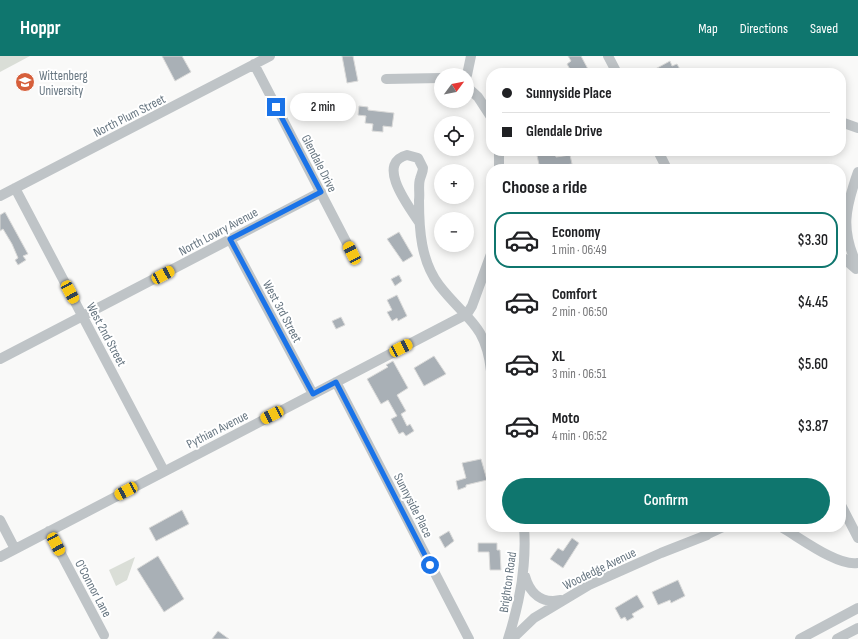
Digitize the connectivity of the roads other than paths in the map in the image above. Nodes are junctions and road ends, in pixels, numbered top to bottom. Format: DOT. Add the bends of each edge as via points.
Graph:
graph roads {
  1 [pos="270,56"];
  2 [pos="471,56"];
  3 [pos="608,56"];
  4 [pos="254,64"];
  5 [pos="469,68"];
  6 [pos="614,68"];
  7 [pos="434,78"];
  8 [pos="386,79"];
  9 [pos="474,95"];
  10 [pos="486,108"];
  11 [pos="846,124"];
  12 [pos="858,128"];
  13 [pos="858,172"];
  14 [pos="15,188"];
  15 [pos="321,192"];
  16 [pos="0,196"];
  17 [pos="846,214"];
  18 [pos="419,222"];
  19 [pos="230,239"];
  20 [pos="352,253"];
  21 [pos="846,261"];
  22 [pos="858,267"];
  23 [pos="486,268"];
  24 [pos="858,272"];
  25 [pos="467,314"];
  26 [pos="83,316"];
  27 [pos="486,344"];
  28 [pos="0,360"];
  29 [pos="336,382"];
  30 [pos="313,394"];
  31 [pos="164,471"];
  32 [pos="846,515"];
  33 [pos="0,520"];
  34 [pos="50,531"];
  35 [pos="524,532"];
  36 [pos="708,532"];
  37 [pos="790,532"];
  38 [pos="858,538"];
  39 [pos="15,549"];
  40 [pos="0,557"];
  41 [pos="858,563"];
  42 [pos="524,571"];
  43 [pos="565,599"];
  44 [pos="858,608"];
  45 [pos="858,628"];
  46 [pos="104,635"];
  47 [pos="469,639"];
  48 [pos="508,639"];
  49 [pos="512,639"];
  50 [pos="800,639"];
  51 [pos="837,639"];
  1 -- 4 [label="street, North Plum Street"];
  2 -- 5 [label="street"];
  3 -- 6 [label="street"];
  4 -- 14 [label="street, North Plum Street"];
  4 -- 15 [label="street, Glendale Drive"];
  7 -- 8 [label="street"];
  9 -- 10 [label="street"];
  11 -- 12 [label="street"];
  13 -- 17 [label="street"];
  14 -- 16 [label="street, North Plum Street"];
  14 -- 26 [label="street, West 2nd Street"];
  15 -- 19 [label="street, North Lowry Avenue"];
  15 -- 20 [label="street, Glendale Drive"];
  17 -- 22 [label="street" via="850,247"];
  18 -- 18 [label="street" via="395,180 395,163 407,155 418,158 423,168 420,180"];
  18 -- 25 [label="street" via="422,246 433,274 449,296"];
  19 -- 26 [label="street, North Lowry Avenue"];
  19 -- 30 [label="street, West 3rd Street"];
  21 -- 24 [label="street"];
  23 -- 25 [label="street"];
  25 -- 27 [label="street"];
  25 -- 29 [label="street, Pythian Avenue"];
  26 -- 28 [label="street, North Lowry Avenue"];
  26 -- 31 [label="street, West 2nd Street"];
  29 -- 30 [label="street, Pythian Avenue"];
  29 -- 47 [label="street, Sunnyside Place"];
  30 -- 31 [label="street, Pythian Avenue"];
  31 -- 34 [label="street, Pythian Avenue"];
  32 -- 38 [label="street"];
  33 -- 39 [label="street"];
  34 -- 39 [label="street, Pythian Avenue"];
  34 -- 46 [label="street, O'Connor Lane"];
  35 -- 42 [label="street, Brighton Road"];
  36 -- 43 [label="street, Woodedge Avenue" via="615,572"];
  37 -- 41 [label="street" via="840,561"];
  39 -- 40 [label="street, Pythian Avenue"];
  42 -- 43 [label="street" via="527,585 535,595 548,602"];
  42 -- 48 [label="street, Brighton Road" via="522,589"];
  43 -- 49 [label="street, Woodedge Avenue" via="534,618"];
  44 -- 50 [label="street"];
  45 -- 51 [label="street"];
}
